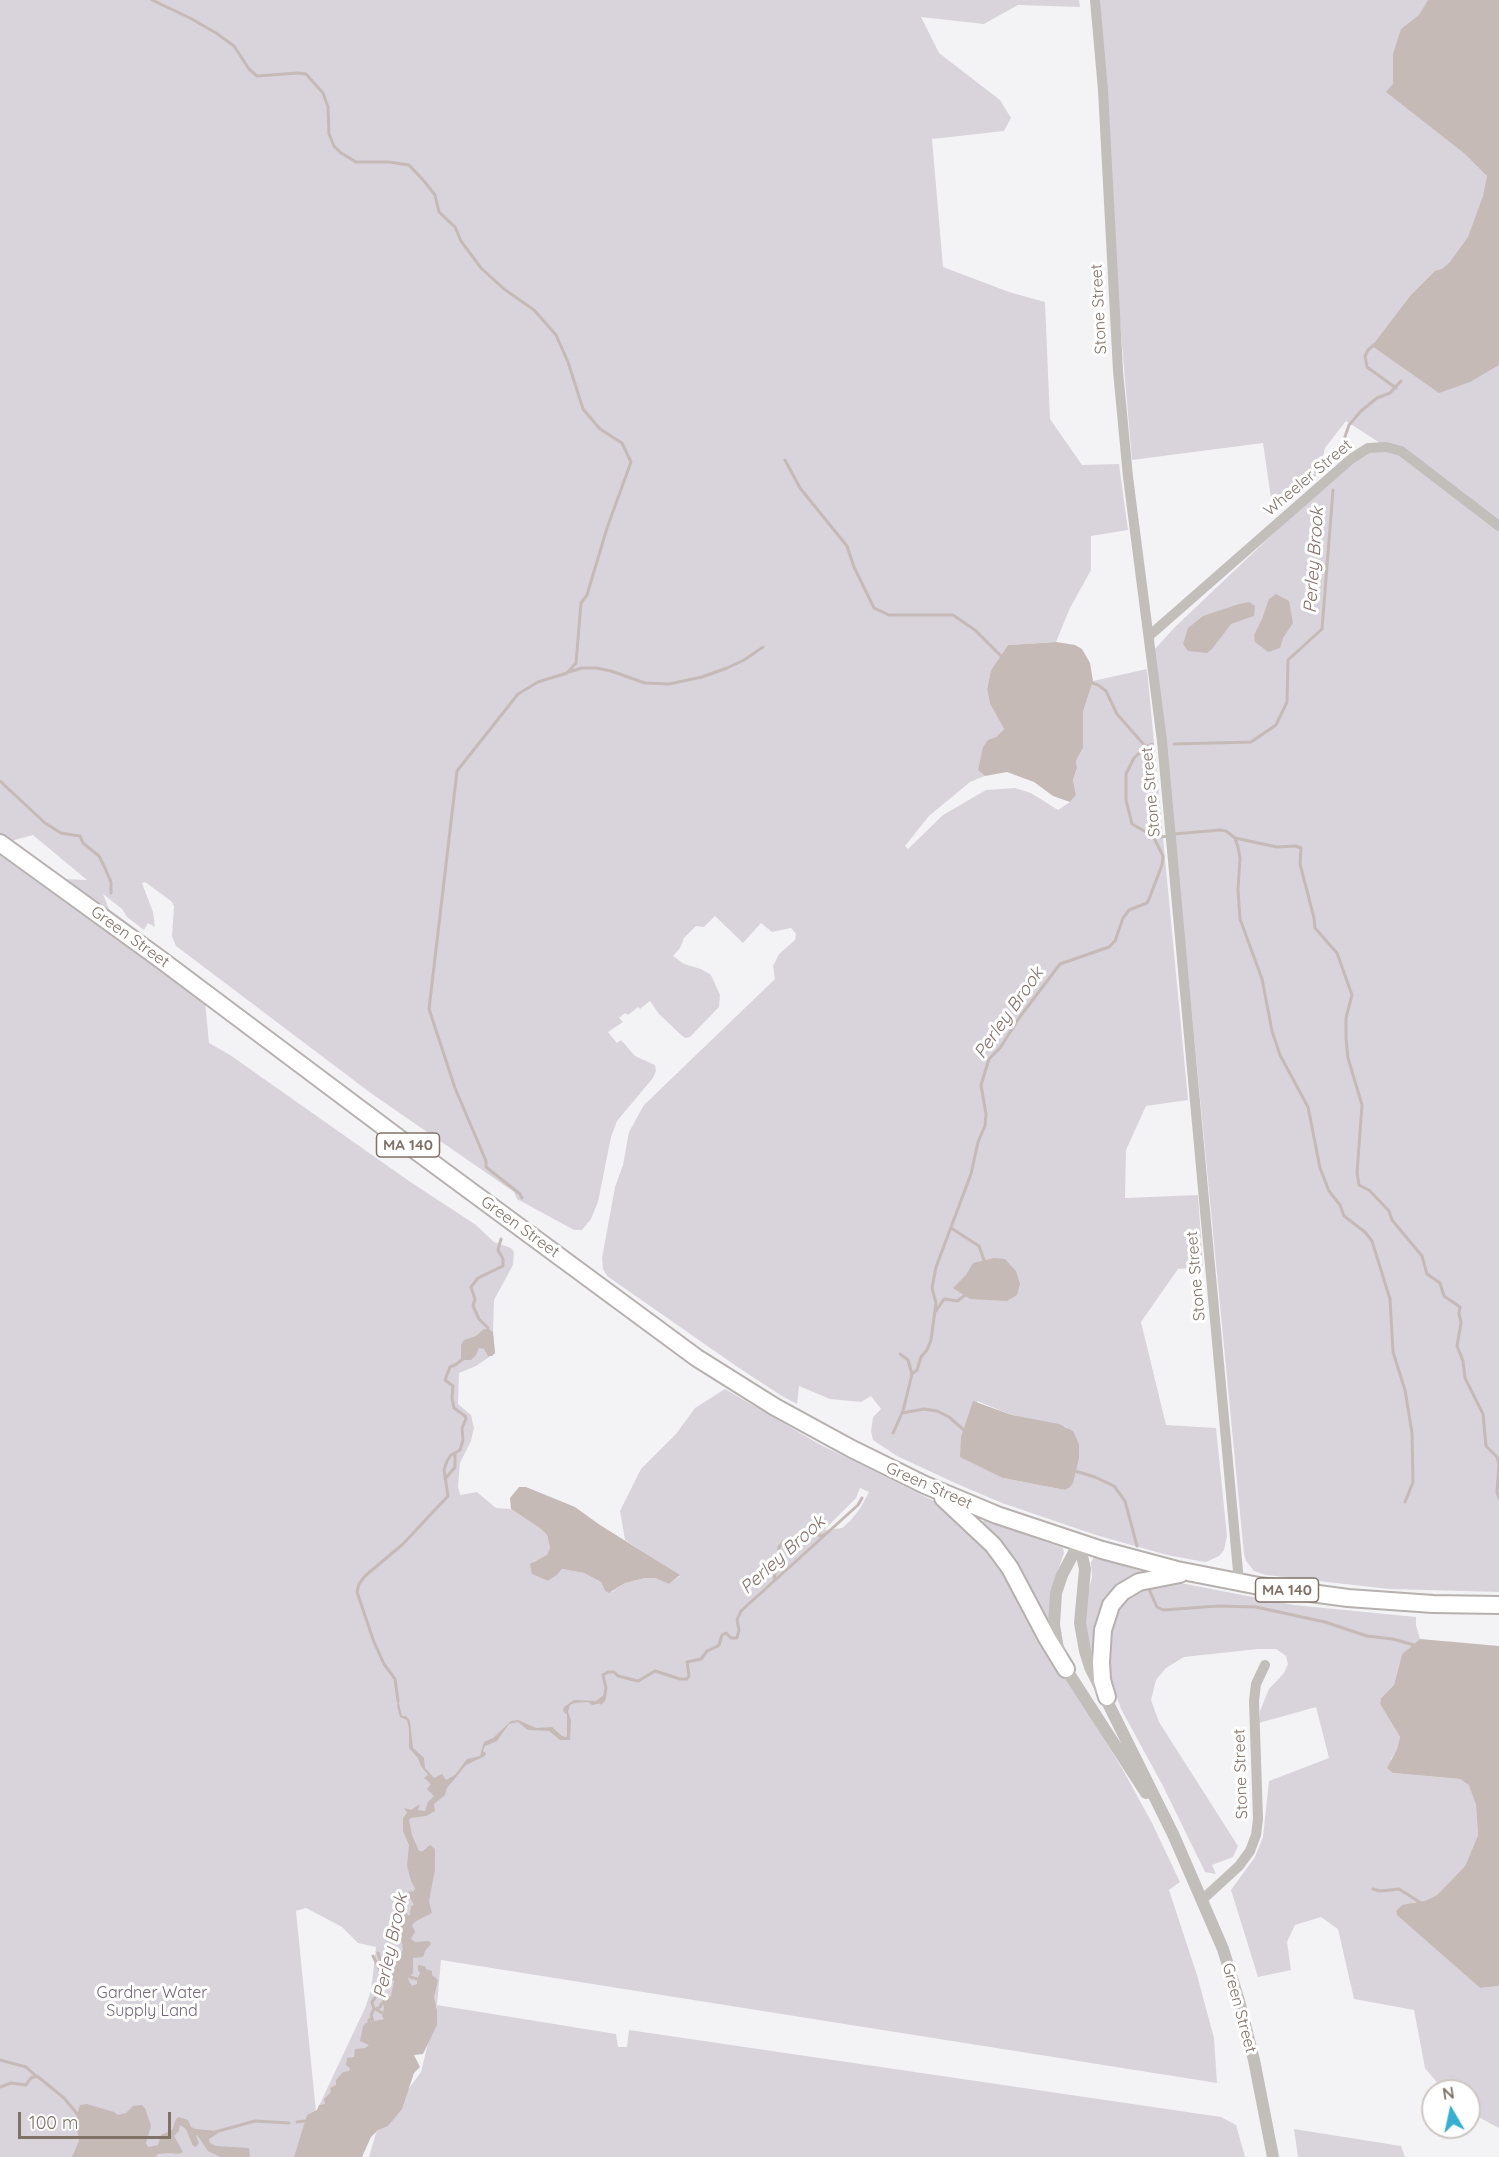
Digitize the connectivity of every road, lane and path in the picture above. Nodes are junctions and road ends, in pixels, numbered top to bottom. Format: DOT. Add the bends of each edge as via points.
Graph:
graph roads {
  1 [pos="1095,0"];
  2 [pos="1499,526"];
  3 [pos="1149,636"];
  4 [pos="0,843"];
  5 [pos="931,1488"];
  6 [pos="1079,1543"];
  7 [pos="1193,1573"];
  8 [pos="1239,1582"];
  9 [pos="1499,1605"];
  10 [pos="1265,1665"];
  11 [pos="1066,1669"];
  12 [pos="1107,1698"];
  13 [pos="1187,1864"];
  14 [pos="1203,1899"];
  15 [pos="1273,2157"];
  1 -- 3 [label="street, Stone Street" via="1118,371"];
  2 -- 3 [label="street, Wheeler Street" via="1401,451 1368,448"];
  3 -- 8 [label="street, Stone Street"];
  4 -- 5 [label="highway, Green Street / MA 140" via="697,1358 816,1430"];
  5 -- 6 [label="highway, Green Street / MA 140"];
  5 -- 11 [label="highway" via="975,1527 1004,1560"];
  6 -- 7 [label="highway, MA 140"];
  6 -- 11 [label="street, Green Street" via="1062,1575 1055,1600 1056,1639"];
  6 -- 12 [label="street, Green Street" via="1085,1569 1082,1636 1090,1666"];
  7 -- 8 [label="highway, MA 140"];
  7 -- 12 [label="highway" via="1150,1578 1115,1599 1102,1641 1101,1671"];
  8 -- 9 [label="highway, MA 140" via="1376,1600"];
  10 -- 14 [label="street, Stone Street" via="1256,1684 1254,1701 1256,1835 1239,1866"];
  11 -- 13 [label="street, Green Street"];
  12 -- 13 [label="street, Green Street"];
  13 -- 14 [label="street, Green Street"];
  14 -- 15 [label="street, Green Street" via="1239,2001"];
}
